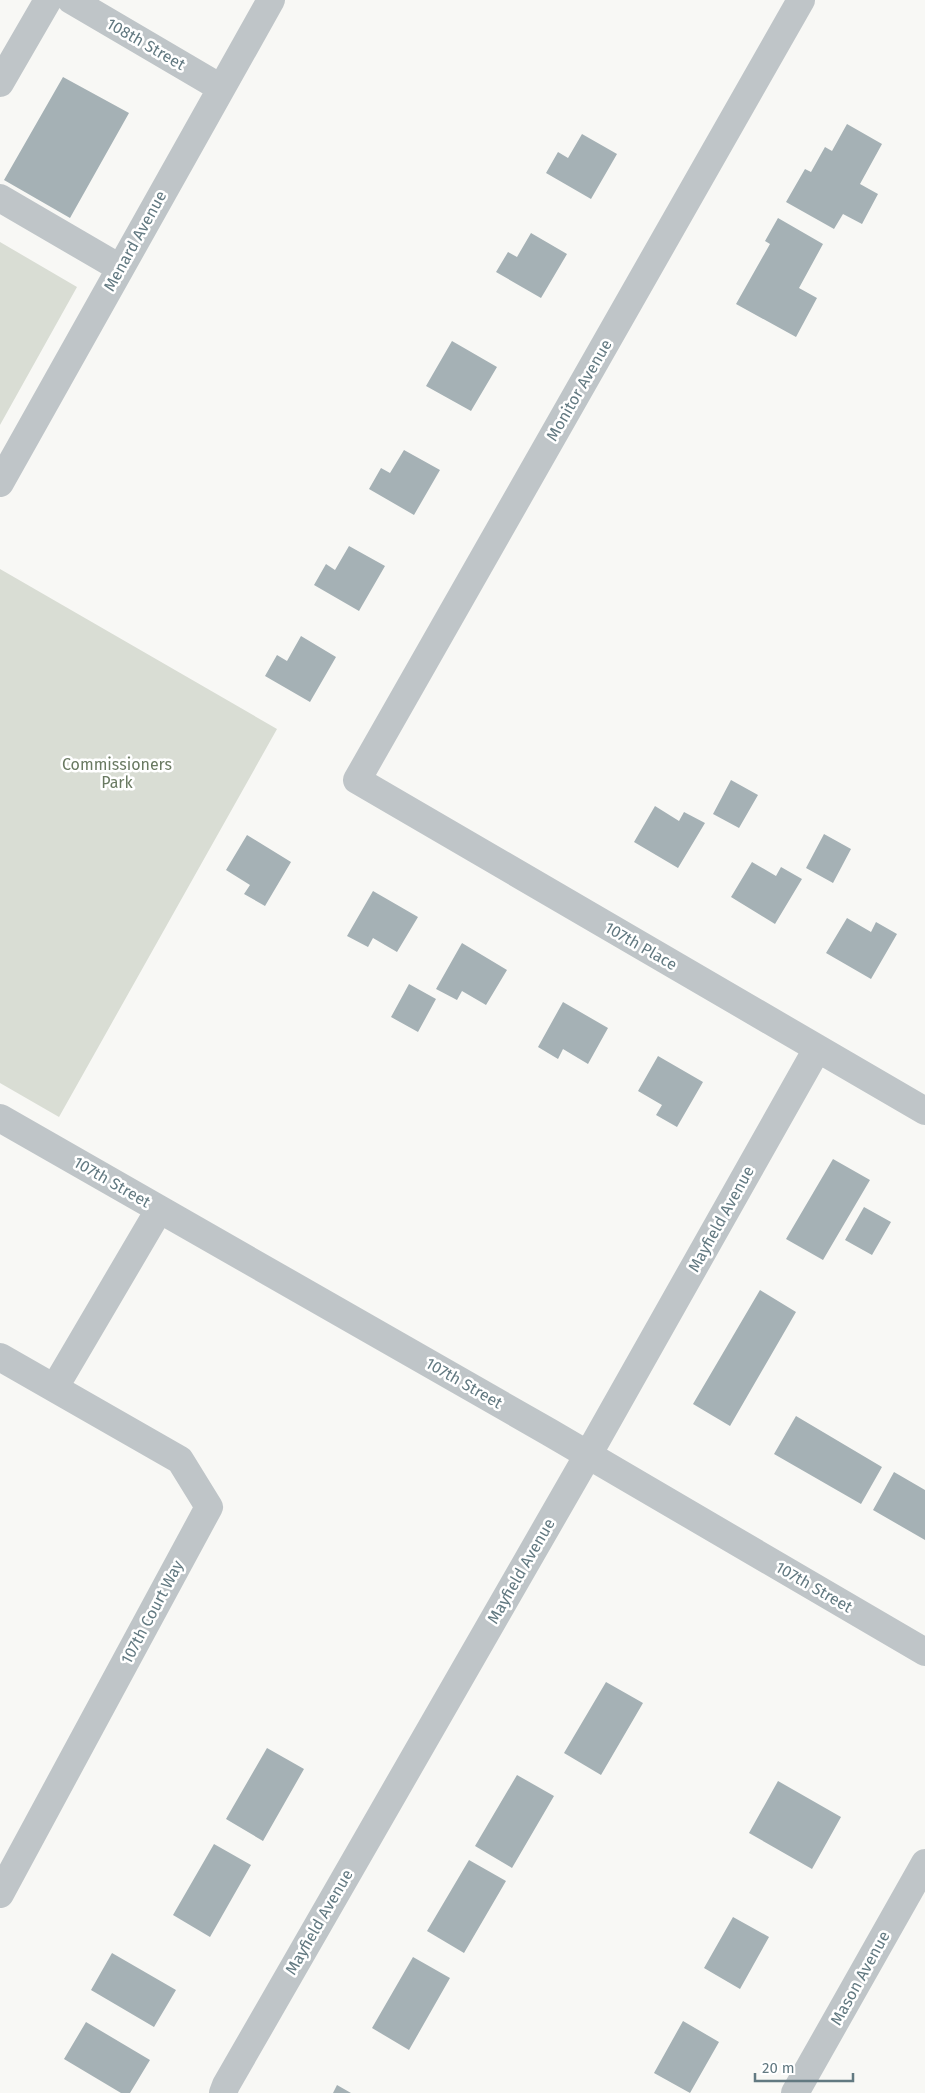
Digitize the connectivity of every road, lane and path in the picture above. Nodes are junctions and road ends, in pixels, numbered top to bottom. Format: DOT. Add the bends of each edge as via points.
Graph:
graph roads {
  1 [pos="48,0"];
  2 [pos="71,0"];
  3 [pos="271,0"];
  4 [pos="801,0"];
  5 [pos="0,83"];
  6 [pos="221,88"];
  7 [pos="0,198"];
  8 [pos="120,268"];
  9 [pos="0,483"];
  10 [pos="357,780"];
  11 [pos="817,1048"];
  12 [pos="925,1111"];
  13 [pos="0,1118"];
  14 [pos="159,1210"];
  15 [pos="0,1357"];
  16 [pos="54,1387"];
  17 [pos="588,1455"];
  18 [pos="925,1652"];
  19 [pos="925,1863"];
  20 [pos="0,1894"];
  21 [pos="224,2093"];
  22 [pos="795,2093"];
  1 -- 5 [label="street"];
  2 -- 6 [label="street, 108th Street"];
  3 -- 6 [label="street, Menard Avenue"];
  4 -- 10 [label="street, Monitor Avenue"];
  6 -- 8 [label="street, Menard Avenue"];
  7 -- 8 [label="street"];
  8 -- 9 [label="street, Menard Avenue"];
  10 -- 11 [label="street, 107th Place"];
  11 -- 12 [label="street, 107th Place"];
  11 -- 17 [label="street, Mayfield Avenue"];
  13 -- 14 [label="street, 107th Street"];
  14 -- 16 [label="street"];
  14 -- 17 [label="street, 107th Street"];
  15 -- 16 [label="street, 107th Court Way"];
  16 -- 20 [label="street, 107th Court Way" via="180,1460 209,1507"];
  17 -- 18 [label="street, 107th Street"];
  17 -- 21 [label="street, Mayfield Avenue"];
  19 -- 22 [label="street, Mason Avenue"];
}
